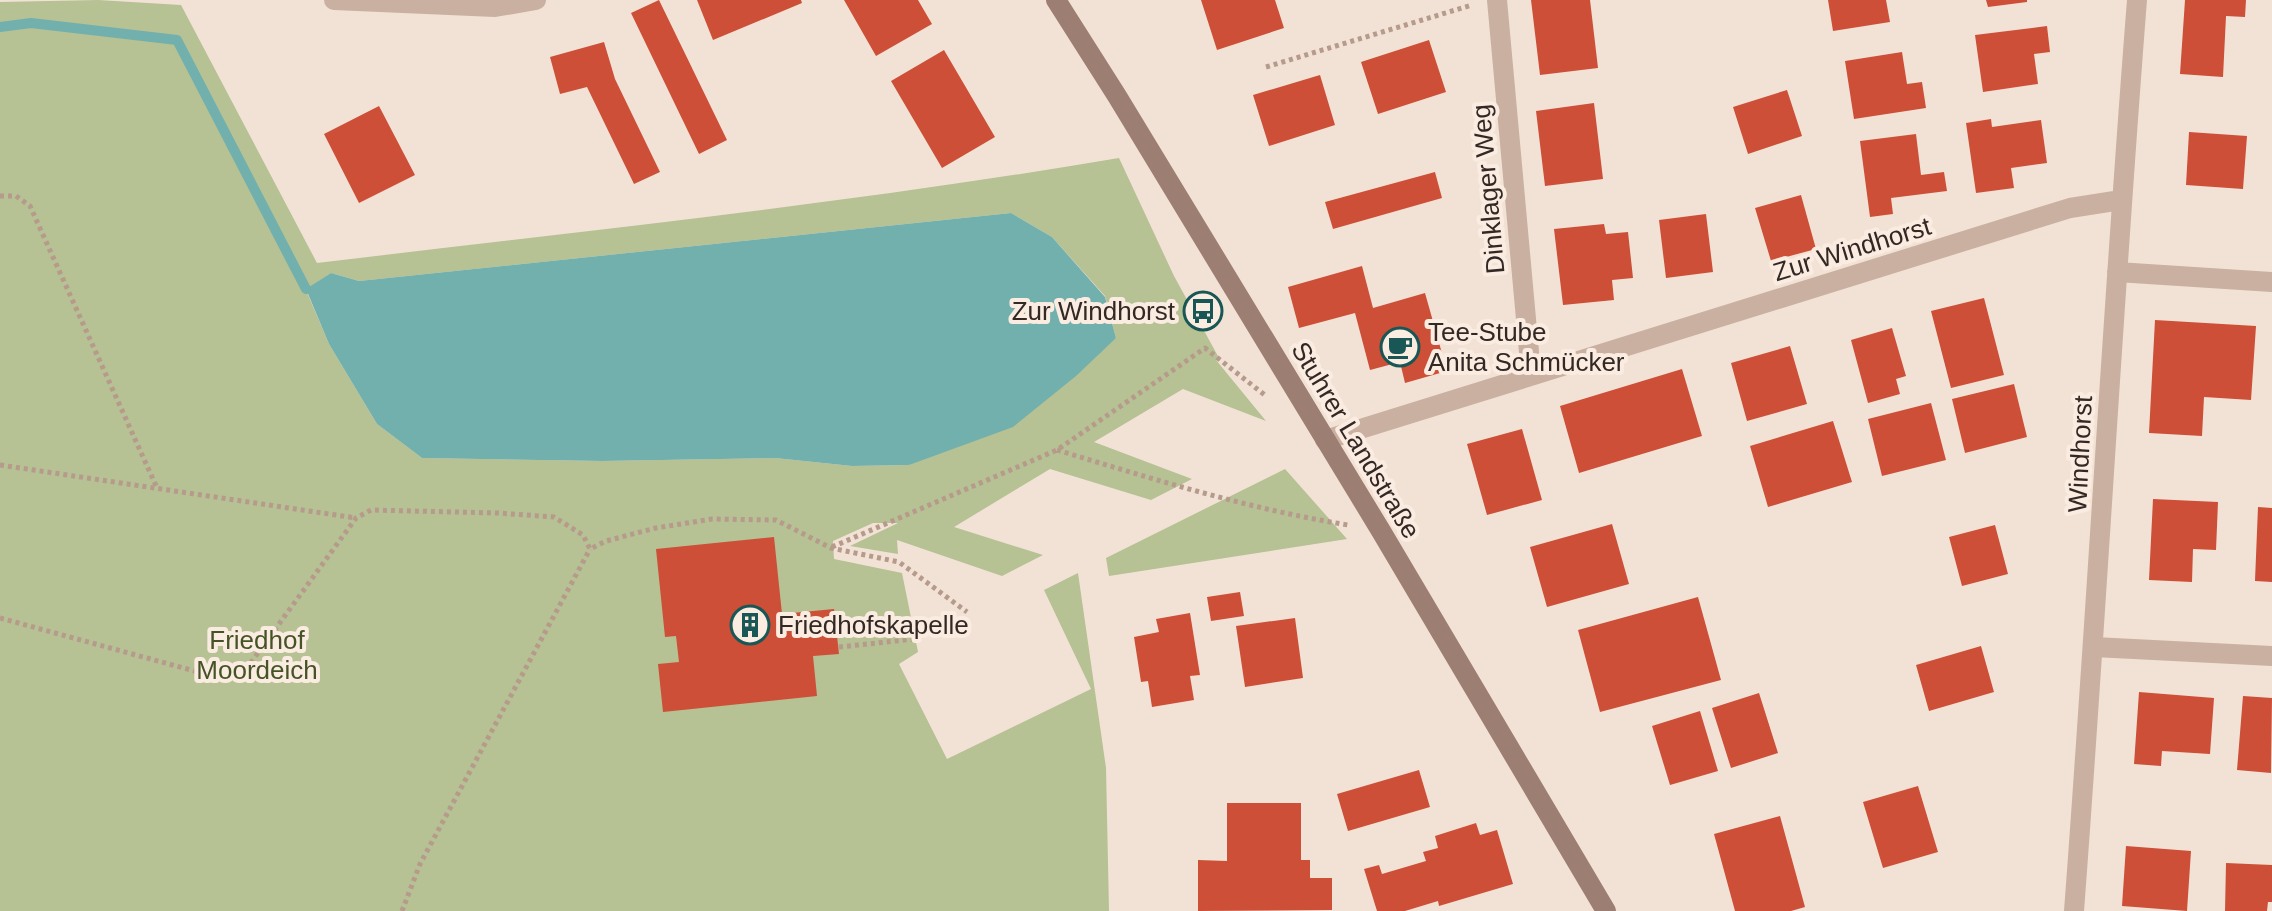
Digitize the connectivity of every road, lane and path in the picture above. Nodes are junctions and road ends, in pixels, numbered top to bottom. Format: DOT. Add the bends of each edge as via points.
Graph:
graph roads {
  1 [pos="334,0"];
  2 [pos="536,0"];
  3 [pos="1056,0"];
  4 [pos="1497,0"];
  5 [pos="2137,0"];
  6 [pos="1473,4"];
  7 [pos="1266,67"];
  8 [pos="0,196"];
  9 [pos="2121,200"];
  10 [pos="2117,272"];
  11 [pos="2272,282"];
  12 [pos="1531,374"];
  13 [pos="1292,387"];
  14 [pos="1325,440"];
  15 [pos="1057,450"];
  16 [pos="0,465"];
  17 [pos="158,489"];
  18 [pos="356,518"];
  19 [pos="1381,531"];
  20 [pos="831,548"];
  21 [pos="590,549"];
  22 [pos="967,612"];
  23 [pos="0,618"];
  24 [pos="929,632"];
  25 [pos="839,647"];
  26 [pos="2094,647"];
  27 [pos="2272,656"];
  28 [pos="402,911"];
  29 [pos="1606,911"];
  30 [pos="2074,911"];
  1 -- 2 [label="street" via="495,7"];
  3 -- 13 [label="main road, Stuhrer Landstraße"];
  4 -- 12 [label="street, Dinklager Weg"];
  5 -- 9 [label="street, Windhorst"];
  6 -- 7 [label="path"];
  8 -- 17 [label="path" via="16,196 30,206"];
  9 -- 10 [label="street, Windhorst"];
  9 -- 12 [label="street, Zur Windhorst" via="2070,208"];
  10 -- 11 [label="street"];
  10 -- 26 [label="street, Windhorst"];
  12 -- 14 [label="street, Zur Windhorst"];
  13 -- 14 [label="main road, Stuhrer Landstraße"];
  13 -- 15 [label="path" via="1267,397 1205,348"];
  14 -- 19 [label="main road, Stuhrer Landstraße"];
  15 -- 19 [label="path" via="1200,493"];
  15 -- 20 [label="path"];
  16 -- 17 [label="path"];
  17 -- 18 [label="path"];
  18 -- 21 [label="path" via="371,510 554,517 583,535"];
  18 -- 23 [label="path" via="247,668 224,679"];
  19 -- 29 [label="main road, Stuhrer Landstraße"];
  20 -- 21 [label="path" via="776,520 712,519 656,528"];
  20 -- 22 [label="path" via="899,562"];
  21 -- 28 [label="path" via="420,864"];
  24 -- 25 [label="path" via="915,639"];
  26 -- 27 [label="street"];
  26 -- 30 [label="street, Windhorst"];
}
